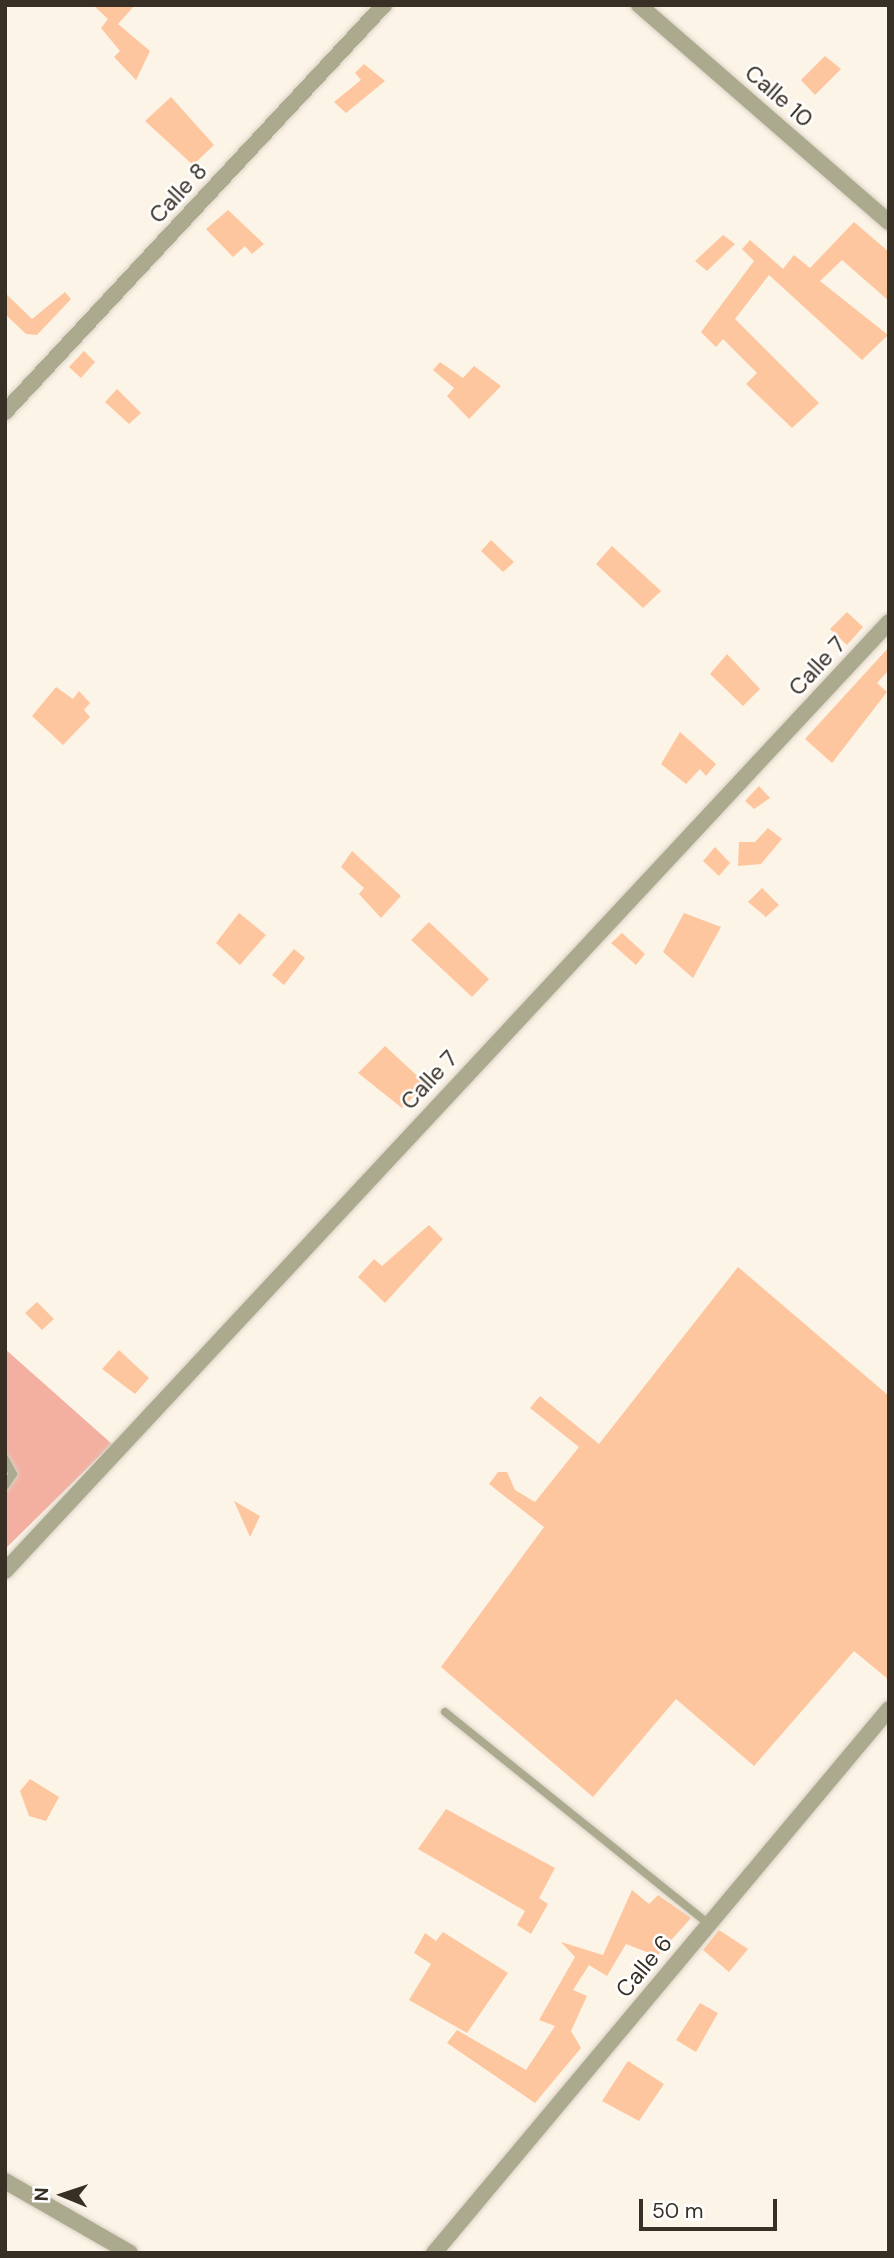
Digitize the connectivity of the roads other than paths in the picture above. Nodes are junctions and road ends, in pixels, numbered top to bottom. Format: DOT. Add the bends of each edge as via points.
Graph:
graph roads {
  1 [pos="384,5"];
  2 [pos="639,5"];
  3 [pos="889,222"];
  4 [pos="5,412"];
  5 [pos="889,622"];
  6 [pos="5,1459"];
  7 [pos="5,1486"];
  8 [pos="6,1568"];
  9 [pos="889,1709"];
  10 [pos="445,1712"];
  11 [pos="709,1924"];
  12 [pos="5,2181"];
  13 [pos="130,2253"];
  14 [pos="434,2253"];
  1 -- 4 [label="street, Calle 8"];
  2 -- 3 [label="street, Calle 10"];
  5 -- 8 [label="street, Calle 7"];
  6 -- 7 [label="lane" via="13,1474"];
  9 -- 11 [label="street, Calle 6"];
  10 -- 11 [label="lane"];
  11 -- 14 [label="street, Calle 6"];
  12 -- 13 [label="street"];
}
